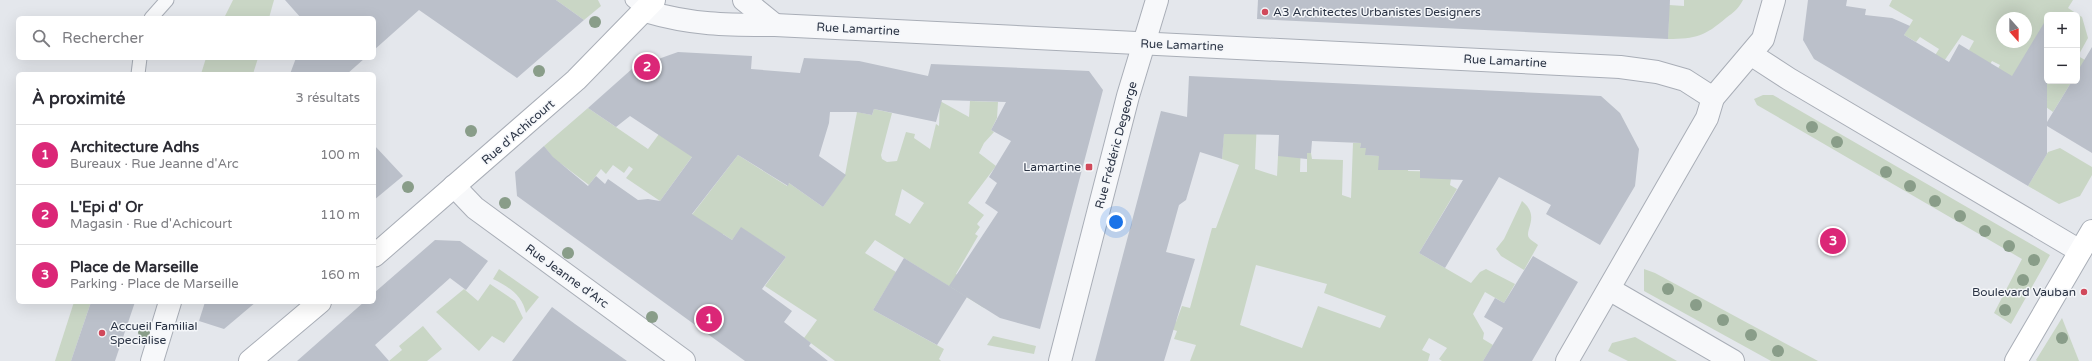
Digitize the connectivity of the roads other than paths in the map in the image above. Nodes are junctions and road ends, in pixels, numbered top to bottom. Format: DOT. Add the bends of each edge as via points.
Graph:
graph roads {
  1 [pos="167,0"];
  2 [pos="744,0"];
  3 [pos="1157,0"];
  4 [pos="1774,0"];
  5 [pos="644,4"];
  6 [pos="153,16"];
  7 [pos="775,25"];
  8 [pos="1146,44"];
  9 [pos="1752,55"];
  10 [pos="140,60"];
  11 [pos="138,72"];
  12 [pos="1713,98"];
  13 [pos="454,186"];
  14 [pos="2092,231"];
  15 [pos="2080,251"];
  16 [pos="376,254"];
  17 [pos="1609,289"];
  18 [pos="169,304"];
  19 [pos="318,304"];
  20 [pos="152,361"];
  21 [pos="250,361"];
  22 [pos="684,361"];
  23 [pos="1060,361"];
  24 [pos="1567,361"];
  25 [pos="1733,361"];
  26 [pos="2016,361"];
  1 -- 6 [label="lane"];
  2 -- 7 [label="street"];
  3 -- 8 [label="street, Rue Frédéric Degeorge"];
  4 -- 9 [label="street" via="1763,39"];
  5 -- 7 [label="street, Rue Lamartine" via="694,23"];
  5 -- 13 [label="street, Rue d'Achicourt" via="576,80"];
  7 -- 8 [label="street, Rue Lamartine"];
  8 -- 12 [label="street, Rue Lamartine" via="1620,67 1658,72 1685,80"];
  8 -- 23 [label="street, Rue Frédéric Degeorge" via="1128,96"];
  9 -- 12 [label="street"];
  9 -- 15 [label="street"];
  10 -- 11 [label="lane"];
  12 -- 17 [label="street" via="1707,118"];
  13 -- 16 [label="street, Rue d'Achicourt"];
  13 -- 22 [label="street, Rue Jeanne d'Arc" via="475,208"];
  14 -- 15 [label="street"];
  15 -- 26 [label="street"];
  17 -- 24 [label="street"];
  17 -- 25 [label="street"];
  18 -- 20 [label="street"];
  19 -- 21 [label="street"];
}
